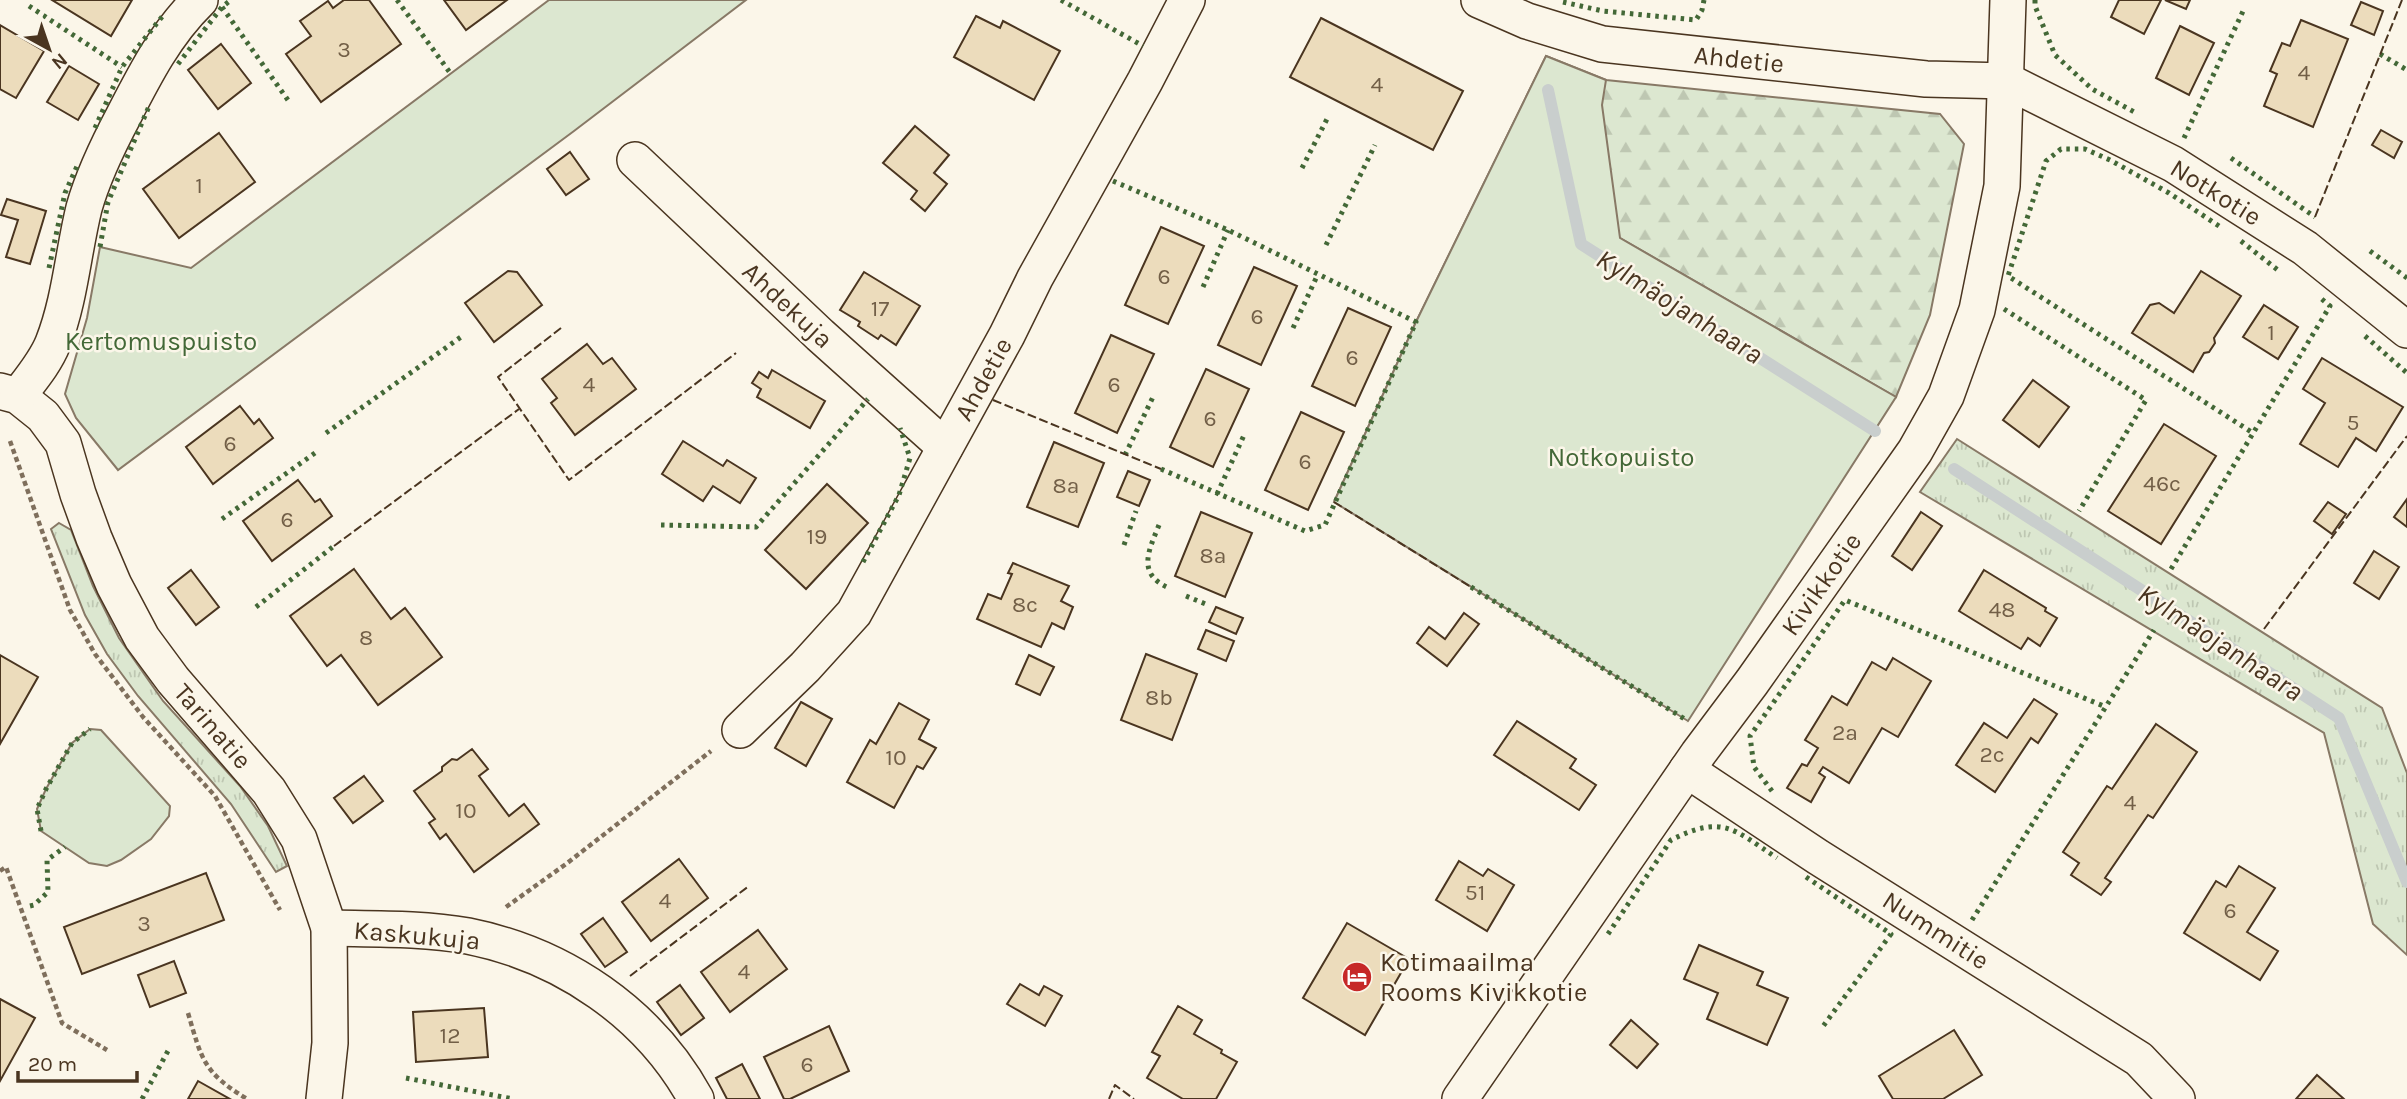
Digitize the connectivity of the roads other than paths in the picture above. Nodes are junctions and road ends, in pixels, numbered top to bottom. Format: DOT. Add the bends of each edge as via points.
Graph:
graph roads {
  1 [pos="200,0"];
  2 [pos="1187,0"];
  3 [pos="1479,0"];
  4 [pos="2008,0"];
  5 [pos="2007,80"];
  6 [pos="635,160"];
  7 [pos="2407,330"];
  8 [pos="9,394"];
  9 [pos="945,446"];
  10 [pos="740,730"];
  11 [pos="1687,770"];
  12 [pos="329,928"];
  13 [pos="324,1099"];
  14 [pos="696,1099"];
  15 [pos="1460,1099"];
  16 [pos="2177,1099"];
  1 -- 8 [label="street" via="150,63 103,155 85,207 53,344"];
  2 -- 9 [label="street, Ahdetie"];
  3 -- 5 [label="street, Ahdetie" via="1527,21 1602,44 1926,79"];
  4 -- 5 [label="street, Kivikkotie"];
  5 -- 7 [label="street, Notkotie" via="2173,164 2305,248"];
  5 -- 11 [label="street, Kivikkotie" via="2002,186 1977,310 1946,396 1915,451"];
  6 -- 9 [label="street, Ahdekuja"];
  8 -- 12 [label="street, Tarinatie" via="43,416 64,443 94,538 142,638 288,819 308,859"];
  9 -- 10 [label="street, Ahdetie" via="854,613"];
  11 -- 15 [label="street, Kivikkotie"];
  11 -- 16 [label="street, Nummitie" via="2138,1059"];
  12 -- 13 [label="street, Tarinatie" via="330,1043"];
  12 -- 14 [label="street, Kaskukuja" via="466,936 546,960 599,991 646,1032"];
}
